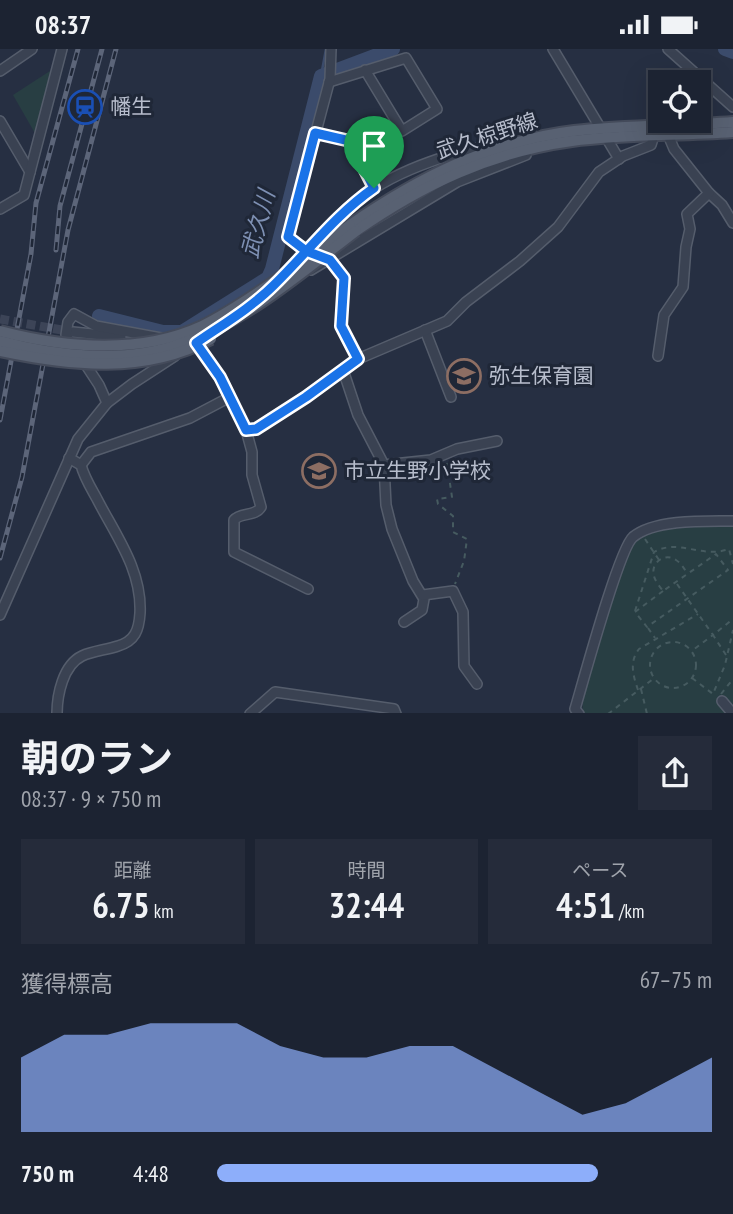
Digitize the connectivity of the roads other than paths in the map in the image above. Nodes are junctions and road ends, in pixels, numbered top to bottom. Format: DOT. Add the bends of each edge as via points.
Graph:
graph roads {
  1 [pos="32,49"];
  2 [pos="62,49"];
  3 [pos="331,49"];
  4 [pos="553,49"];
  5 [pos="668,49"];
  6 [pos="365,70"];
  7 [pos="0,71"];
  8 [pos="329,81"];
  9 [pos="732,103"];
  10 [pos="0,121"];
  11 [pos="733,122"];
  12 [pos="711,124"];
  13 [pos="648,131"];
  14 [pos="711,131"];
  15 [pos="733,132"];
  16 [pos="315,133"];
  17 [pos="604,133"];
  18 [pos="659,133"];
  19 [pos="663,133"];
  20 [pos="619,159"];
  21 [pos="30,172"];
  22 [pos="374,188"];
  23 [pos="709,193"];
  24 [pos="0,209"];
  25 [pos="733,223"];
  26 [pos="306,251"];
  27 [pos="330,260"];
  28 [pos="292,274"];
  29 [pos="252,305"];
  30 [pos="425,330"];
  31 [pos="0,331"];
  32 [pos="73,332"];
  33 [pos="0,341"];
  34 [pos="196,343"];
  35 [pos="0,351"];
  36 [pos="658,355"];
  37 [pos="358,359"];
  38 [pos="343,370"];
  39 [pos="230,397"];
  40 [pos="451,397"];
  41 [pos="107,403"];
  42 [pos="246,430"];
  43 [pos="497,441"];
  44 [pos="69,459"];
  45 [pos="81,465"];
  46 [pos="384,465"];
  47 [pos="733,520"];
  48 [pos="309,589"];
  49 [pos="423,596"];
  50 [pos="0,615"];
  51 [pos="404,622"];
  52 [pos="477,684"];
  53 [pos="720,699"];
  54 [pos="337,701"];
  55 [pos="57,713"];
  56 [pos="250,713"];
  57 [pos="336,713"];
  58 [pos="396,713"];
  59 [pos="579,713"];
  60 [pos="733,713"];
  1 -- 7 [label="street"];
  2 -- 21 [label="street"];
  3 -- 8 [label="street"];
  4 -- 17 [label="street"];
  5 -- 9 [label="street"];
  6 -- 6 [label="street" via="402,131 437,109 406,58"];
  6 -- 8 [label="street"];
  8 -- 16 [label="street"];
  10 -- 21 [label="street"];
  11 -- 12 [label="main road, 武久椋野線"];
  13 -- 17 [label="main road, 武久椋野線"];
  14 -- 15 [label="main road, 武久椋野線"];
  16 -- 22 [label="street" via="350,141"];
  16 -- 26 [label="street" via="288,237"];
  17 -- 20 [label="street"];
  17 -- 22 [label="street" via="582,128 546,132 475,148 415,167"];
  17 -- 27 [label="street" via="480,171"];
  17 -- 28 [label="main road, 武久椋野線, bridge" via="523,141 458,163 397,193"];
  18 -- 20 [label="street" via="651,145"];
  19 -- 23 [label="street"];
  20 -- 30 [label="street" via="599,172 558,227 533,250 447,321"];
  21 -- 24 [label="street" via="24,195"];
  22 -- 26 [label="street" via="347,208"];
  23 -- 25 [label="street"];
  23 -- 36 [label="street" via="687,214 690,229 683,287 664,314"];
  26 -- 27 [label="street"];
  26 -- 29 [label="street"];
  27 -- 29 [label="street"];
  27 -- 37 [label="street" via="344,278 341,326"];
  28 -- 31 [label="main road, bridge" via="216,319 156,341 89,345"];
  28 -- 33 [label="main road, 武久椋野線, bridge" via="234,314 187,337 147,348 95,354"];
  28 -- 35 [label="main road, bridge" via="222,332 155,360 85,363"];
  29 -- 34 [label="street"];
  30 -- 37 [label="street"];
  30 -- 40 [label="street"];
  32 -- 34 [label="street"];
  34 -- 39 [label="street"];
  34 -- 41 [label="street"];
  34 -- 41 [label="street" via="117,331 74,314 66,335"];
  37 -- 38 [label="street"];
  38 -- 42 [label="street" via="256,429"];
  38 -- 46 [label="street" via="358,415"];
  39 -- 42 [label="street"];
  39 -- 45 [label="street" via="190,418 91,452"];
  41 -- 44 [label="street" via="78,439"];
  42 -- 48 [label="street" via="261,507 234,520 233,552"];
  43 -- 46 [label="street" via="423,461"];
  44 -- 45 [label="street"];
  44 -- 50 [label="street"];
  45 -- 55 [label="street" via="132,564 139,583 140,616 136,634 127,642 82,656 72,664 63,681"];
  46 -- 49 [label="street" via="392,529"];
  47 -- 59 [label="street" via="672,524 630,540 575,709"];
  49 -- 51 [label="street" via="424,606"];
  49 -- 52 [label="street" via="453,591 463,612 464,666"];
  53 -- 60 [label="street"];
  54 -- 56 [label="street" via="275,692"];
  54 -- 57 [label="street"];
  54 -- 58 [label="street" via="394,709"];
}
